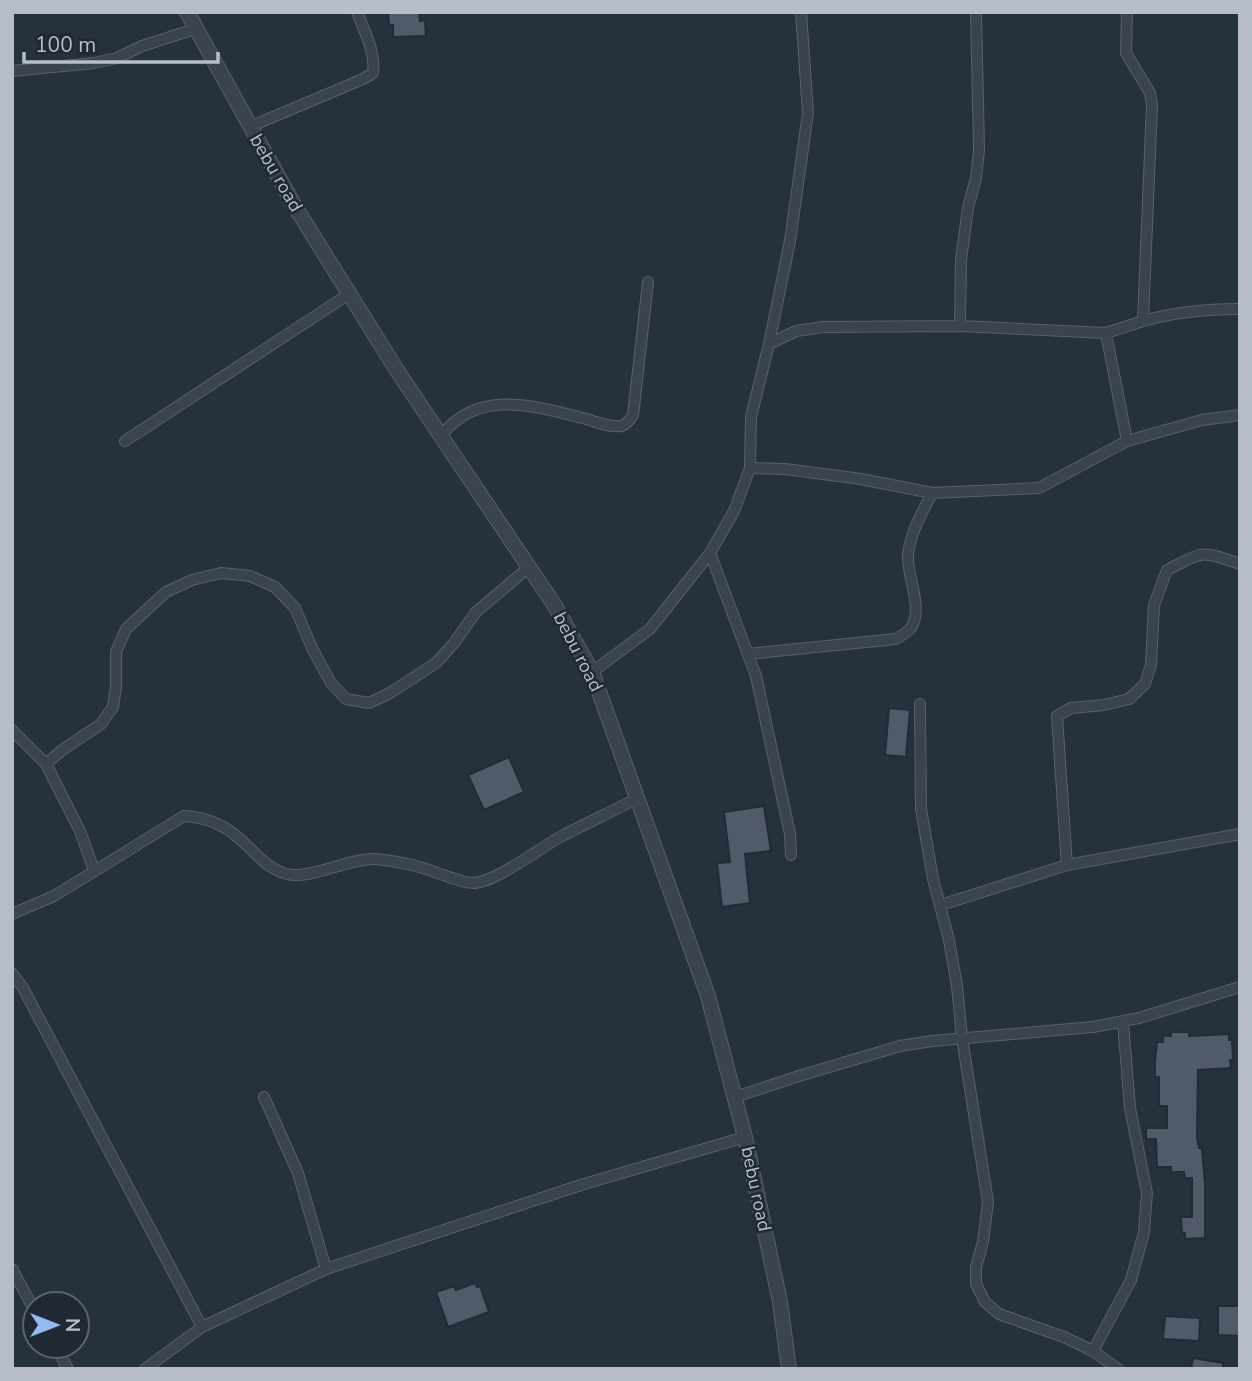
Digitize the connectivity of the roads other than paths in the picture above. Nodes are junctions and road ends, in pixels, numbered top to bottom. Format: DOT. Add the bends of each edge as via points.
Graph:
graph roads {
  1 [pos="187,12"];
  2 [pos="357,12"];
  3 [pos="801,12"];
  4 [pos="976,12"];
  5 [pos="1127,12"];
  6 [pos="195,29"];
  7 [pos="12,71"];
  8 [pos="249,127"];
  9 [pos="648,282"];
  10 [pos="349,294"];
  11 [pos="1240,309"];
  12 [pos="1143,321"];
  13 [pos="960,326"];
  14 [pos="1106,333"];
  15 [pos="769,344"];
  16 [pos="1240,415"];
  17 [pos="441,436"];
  18 [pos="125,441"];
  19 [pos="1127,441"];
  20 [pos="750,468"];
  21 [pos="932,492"];
  22 [pos="710,553"];
  23 [pos="1240,564"];
  24 [pos="528,568"];
  25 [pos="748,654"];
  26 [pos="592,672"];
  27 [pos="920,704"];
  28 [pos="12,730"];
  29 [pos="46,764"];
  30 [pos="638,798"];
  31 [pos="1240,834"];
  32 [pos="791,855"];
  33 [pos="1067,865"];
  34 [pos="94,870"];
  35 [pos="941,905"];
  36 [pos="12,914"];
  37 [pos="12,973"];
  38 [pos="1240,986"];
  39 [pos="1123,1022"];
  40 [pos="962,1038"];
  41 [pos="264,1097"];
  42 [pos="735,1097"];
  43 [pos="745,1137"];
  44 [pos="12,1269"];
  45 [pos="326,1269"];
  46 [pos="24,1290"];
  47 [pos="202,1327"];
  48 [pos="1093,1351"];
  49 [pos="145,1369"];
  50 [pos="789,1369"];
  51 [pos="1118,1369"];
  1 -- 6 [label="street, bebu road"];
  2 -- 8 [label="street" via="370,47 373,73"];
  3 -- 15 [label="street" via="808,113 790,241"];
  4 -- 13 [label="street" via="979,149 961,260"];
  5 -- 12 [label="street" via="1126,53 1153,105"];
  6 -- 7 [label="street" via="117,58"];
  6 -- 8 [label="street, bebu road"];
  8 -- 10 [label="street, bebu road"];
  9 -- 17 [label="street" via="633,415 627,423 607,424 501,403 453,421"];
  10 -- 17 [label="street, bebu road"];
  10 -- 18 [label="street"];
  11 -- 12 [label="street" via="1209,309"];
  12 -- 14 [label="street"];
  13 -- 14 [label="street"];
  13 -- 15 [label="street" via="823,327 796,331"];
  14 -- 19 [label="street"];
  15 -- 20 [label="street" via="751,417"];
  16 -- 19 [label="street" via="1202,420"];
  17 -- 24 [label="street, bebu road"];
  19 -- 21 [label="street" via="1038,488"];
  20 -- 21 [label="street" via="861,479"];
  20 -- 22 [label="street" via="734,511"];
  21 -- 25 [label="street" via="912,531 908,558 915,617 910,629 896,639"];
  22 -- 25 [label="street"];
  22 -- 26 [label="street" via="650,629"];
  23 -- 33 [label="street" via="1207,553 1167,570 1154,604 1151,665 1145,684 1129,699 1071,708 1057,716"];
  24 -- 26 [label="street, bebu road"];
  24 -- 29 [label="street" via="476,612 436,663 369,703 346,699 331,683 295,608 275,587 250,576 221,573 192,580 166,592 126,629 116,652 113,707 101,724"];
  25 -- 32 [label="street"];
  26 -- 30 [label="street, bebu road"];
  27 -- 35 [label="street" via="921,809"];
  28 -- 29 [label="street"];
  29 -- 34 [label="street"];
  30 -- 34 [label="street" via="477,883 376,859 290,875 262,860 239,837 200,817 184,816"];
  30 -- 42 [label="street, bebu road" via="708,996"];
  31 -- 33 [label="street"];
  33 -- 35 [label="street"];
  34 -- 36 [label="street" via="54,896"];
  35 -- 40 [label="street"];
  37 -- 47 [label="street"];
  38 -- 39 [label="street"];
  39 -- 40 [label="street"];
  39 -- 48 [label="street" via="1129,1108 1147,1193 1144,1232 1131,1280"];
  40 -- 42 [label="street" via="900,1046"];
  40 -- 48 [label="street" via="988,1202 976,1284 985,1302 999,1314"];
  41 -- 45 [label="street" via="298,1173"];
  42 -- 43 [label="street, bebu road"];
  43 -- 45 [label="street" via="584,1184"];
  43 -- 50 [label="street, bebu road" via="780,1302"];
  44 -- 46 [label="street"];
  45 -- 47 [label="street"];
  47 -- 49 [label="street"];
  48 -- 51 [label="street"];
}
